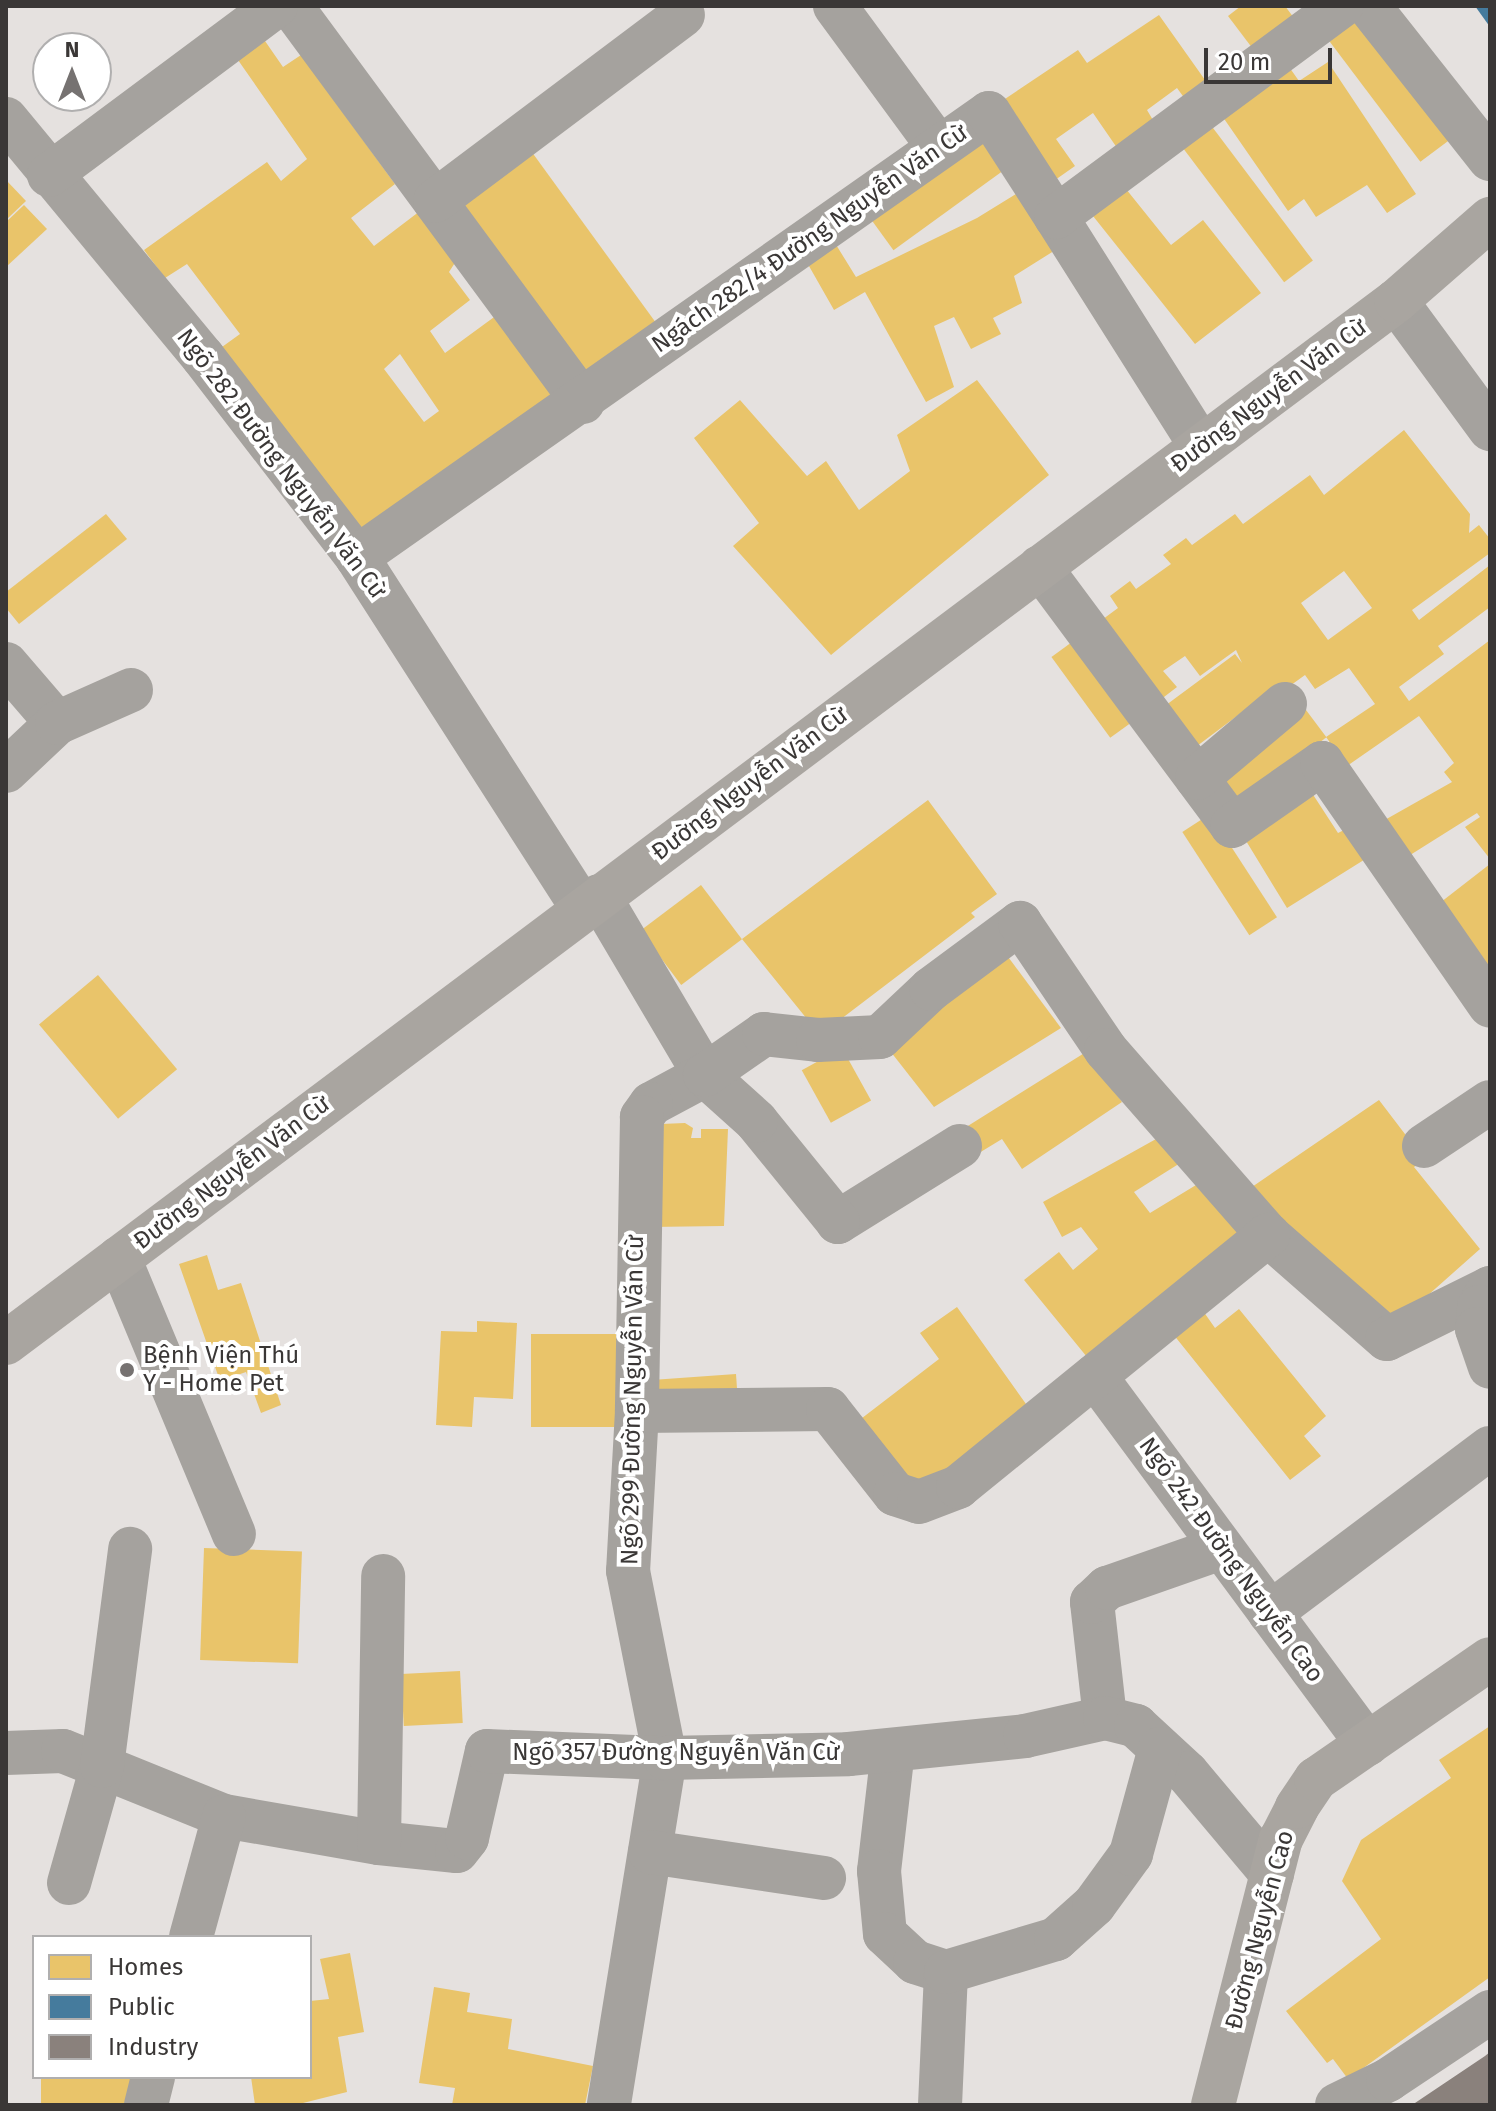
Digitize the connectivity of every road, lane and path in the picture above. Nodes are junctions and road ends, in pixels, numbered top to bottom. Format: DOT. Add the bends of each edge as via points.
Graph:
graph roads {
  1 [pos="276,6"];
  2 [pos="291,6"];
  3 [pos="835,6"];
  4 [pos="1341,6"];
  5 [pos="1369,6"];
  6 [pos="683,15"];
  7 [pos="6,119"];
  8 [pos="938,146"];
  9 [pos="1490,159"];
  10 [pos="49,175"];
  11 [pos="435,201"];
  12 [pos="1056,217"];
  13 [pos="1490,219"];
  14 [pos="1396,301"];
  15 [pos="583,402"];
  16 [pos="1490,429"];
  17 [pos="1201,446"];
  18 [pos="357,557"];
  19 [pos="1040,567"];
  20 [pos="6,664"];
  21 [pos="131,690"];
  22 [pos="1285,704"];
  23 [pos="57,723"];
  24 [pos="6,771"];
  25 [pos="1197,778"];
  26 [pos="591,902"];
  27 [pos="1490,1006"];
  28 [pos="705,1075"];
  29 [pos="1490,1102"];
  30 [pos="960,1146"];
  31 [pos="1424,1146"];
  32 [pos="1268,1235"];
  33 [pos="119,1258"];
  34 [pos="1490,1288"];
  35 [pos="6,1343"];
  36 [pos="1490,1367"];
  37 [pos="1095,1376"];
  38 [pos="637,1411"];
  39 [pos="1490,1448"];
  40 [pos="234,1534"];
  41 [pos="1221,1548"];
  42 [pos="130,1549"];
  43 [pos="383,1576"];
  44 [pos="1270,1613"];
  45 [pos="1490,1659"];
  46 [pos="1105,1718"];
  47 [pos="1367,1744"];
  48 [pos="1160,1749"];
  49 [pos="893,1750"];
  50 [pos="6,1753"];
  51 [pos="665,1758"];
  52 [pos="102,1766"];
  53 [pos="224,1816"];
  54 [pos="379,1843"];
  55 [pos="650,1852"];
  56 [pos="1272,1874"];
  57 [pos="824,1878"];
  58 [pos="69,1883"];
  59 [pos="192,1935"];
  60 [pos="946,1972"];
  61 [pos="1490,2012"];
  62 [pos="152,2079"];
  63 [pos="146,2105"];
  64 [pos="609,2105"];
  65 [pos="940,2105"];
  66 [pos="1213,2105"];
  67 [pos="1337,2105"];
  1 -- 10 [label="street"];
  2 -- 11 [label="street"];
  3 -- 8 [label="street"];
  4 -- 12 [label="street"];
  5 -- 9 [label="street"];
  6 -- 11 [label="street"];
  7 -- 10 [label="street, Ngõ 282 Đường Nguyễn Văn Cừ"];
  8 -- 12 [label="street, Ngách 282/4 Đường Nguyễn Văn Cừ" via="989,113"];
  8 -- 15 [label="street, Ngách 282/4 Đường Nguyễn Văn Cừ"];
  10 -- 18 [label="street, Ngõ 282 Đường Nguyễn Văn Cừ" via="203,357"];
  11 -- 15 [label="street"];
  12 -- 17 [label="street"];
  13 -- 14 [label="main road, Đường Nguyễn Văn Cừ"];
  14 -- 16 [label="street"];
  14 -- 17 [label="main road, Đường Nguyễn Văn Cừ"];
  15 -- 18 [label="street, Ngách 282/4 Đường Nguyễn Văn Cừ"];
  17 -- 19 [label="main road, Đường Nguyễn Văn Cừ"];
  18 -- 26 [label="street, Ngõ 282 Đường Nguyễn Văn Cừ"];
  19 -- 25 [label="street"];
  19 -- 26 [label="main road, Đường Nguyễn Văn Cừ"];
  20 -- 23 [label="street"];
  21 -- 23 [label="street"];
  22 -- 25 [label="street"];
  23 -- 24 [label="street"];
  25 -- 27 [label="street" via="1232,826 1322,763"];
  26 -- 28 [label="street"];
  26 -- 33 [label="main road, Đường Nguyễn Văn Cừ"];
  28 -- 30 [label="street" via="756,1121 838,1222"];
  28 -- 32 [label="street" via="764,1034 818,1040 880,1037 931,989 1020,923 1106,1050"];
  28 -- 38 [label="street, Ngõ 299 Đường Nguyễn Văn Cừ" via="651,1104 642,1117"];
  29 -- 31 [label="street"];
  32 -- 34 [label="street" via="1387,1339"];
  32 -- 37 [label="street"];
  33 -- 35 [label="main road, Đường Nguyễn Văn Cừ"];
  33 -- 40 [label="street"];
  34 -- 36 [label="street" via="1479,1307 1477,1329"];
  37 -- 38 [label="street" via="958,1487 919,1502 895,1494 828,1409"];
  37 -- 41 [label="street, Ngõ 242 Đường Nguyễn Cao"];
  38 -- 51 [label="street, Ngõ 299 Đường Nguyễn Văn Cừ" via="628,1571"];
  39 -- 44 [label="street"];
  41 -- 44 [label="street, Ngõ 242 Đường Nguyễn Cao"];
  41 -- 46 [label="street" via="1107,1588 1092,1602"];
  42 -- 52 [label="street"];
  43 -- 54 [label="street"];
  44 -- 47 [label="street, Ngõ 242 Đường Nguyễn Cao"];
  45 -- 47 [label="main road, Đường Nguyễn Cao"];
  46 -- 48 [label="street" via="1136,1726"];
  46 -- 49 [label="street, Ngõ 357 Đường Nguyễn Văn Cừ" via="1025,1736"];
  47 -- 56 [label="main road, Đường Nguyễn Cao" via="1316,1779 1281,1839"];
  48 -- 56 [label="street"];
  48 -- 60 [label="street" via="1131,1854 1094,1905 1056,1939"];
  49 -- 51 [label="street, Ngõ 357 Đường Nguyễn Văn Cừ"];
  49 -- 60 [label="street" via="879,1871 885,1934 915,1962"];
  50 -- 52 [label="street, Ngõ 357 Đường Nguyễn Văn Cừ" via="63,1751"];
  51 -- 54 [label="street, Ngõ 357 Đường Nguyễn Văn Cừ" via="487,1751 467,1838 457,1851"];
  51 -- 55 [label="street, Ngõ 299 Đường Nguyễn Văn Cừ"];
  52 -- 53 [label="street, Ngõ 357 Đường Nguyễn Văn Cừ"];
  52 -- 58 [label="street"];
  53 -- 54 [label="street, Ngõ 357 Đường Nguyễn Văn Cừ"];
  53 -- 59 [label="street"];
  55 -- 57 [label="street"];
  55 -- 64 [label="street, Ngõ 299 Đường Nguyễn Văn Cừ"];
  56 -- 66 [label="main road, Đường Nguyễn Cao"];
  60 -- 65 [label="street"];
  61 -- 67 [label="street" via="1388,2080"];
  62 -- 63 [label="street"];
}
